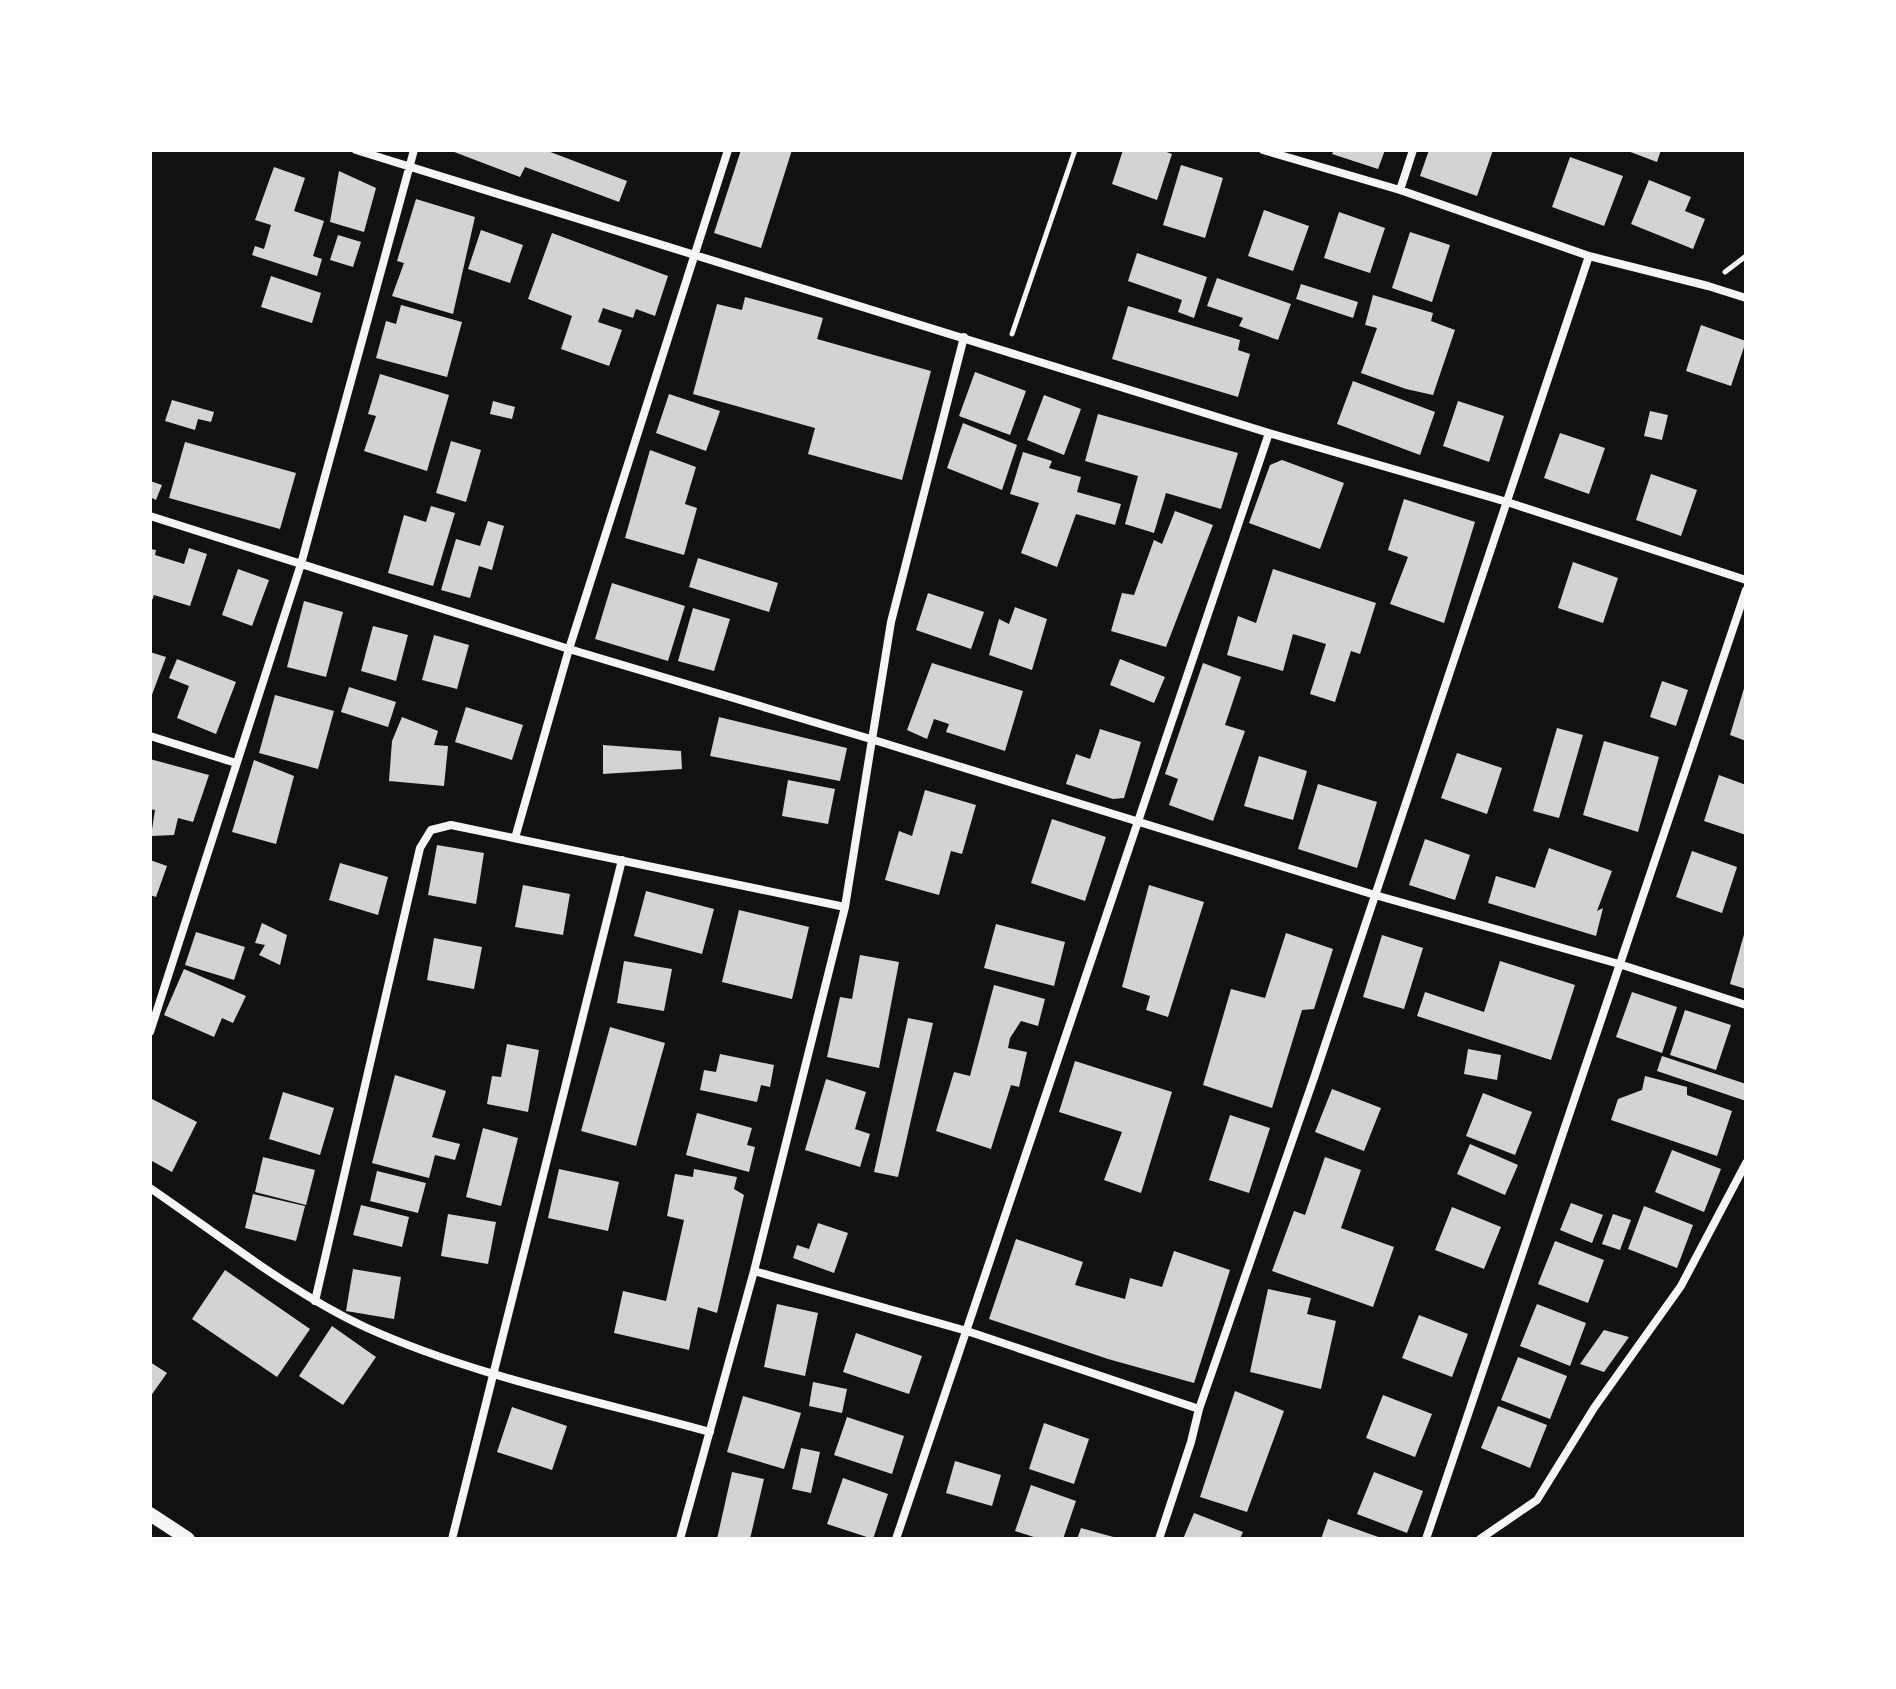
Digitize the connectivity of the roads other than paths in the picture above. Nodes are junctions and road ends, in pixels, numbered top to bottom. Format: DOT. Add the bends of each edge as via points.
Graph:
graph roads {
  1 [pos="356,150"];
  2 [pos="414,150"];
  3 [pos="728,150"];
  4 [pos="1263,150"];
  5 [pos="1413,150"];
  6 [pos="408,166"];
  7 [pos="1400,190"];
  8 [pos="693,256"];
  9 [pos="1589,256"];
  10 [pos="1746,298"];
  11 [pos="964,337"];
  12 [pos="1269,433"];
  13 [pos="1507,502"];
  14 [pos="150,516"];
  15 [pos="301,564"];
  16 [pos="1746,580"];
  17 [pos="1746,590"];
  18 [pos="569,649"];
  19 [pos="150,736"];
  20 [pos="874,740"];
  21 [pos="236,763"];
  22 [pos="1138,822"];
  23 [pos="515,838"];
  24 [pos="622,860"];
  25 [pos="1375,895"];
  26 [pos="845,907"];
  27 [pos="1619,964"];
  28 [pos="1746,1005"];
  29 [pos="150,1032"];
  30 [pos="1746,1163"];
  31 [pos="150,1188"];
  32 [pos="754,1271"];
  33 [pos="315,1301"];
  34 [pos="967,1331"];
  35 [pos="492,1372"];
  36 [pos="1199,1409"];
  37 [pos="710,1432"];
  38 [pos="150,1514"];
  39 [pos="188,1539"];
  40 [pos="452,1539"];
  41 [pos="680,1539"];
  42 [pos="896,1539"];
  43 [pos="1159,1539"];
  44 [pos="1426,1539"];
  45 [pos="1480,1539"];
  1 -- 6 [label="street"];
  2 -- 6 [label="street"];
  3 -- 8 [label="street"];
  4 -- 7 [label="street"];
  5 -- 7 [label="street"];
  6 -- 8 [label="street"];
  6 -- 15 [label="street"];
  7 -- 9 [label="street"];
  8 -- 11 [label="street"];
  8 -- 18 [label="street"];
  9 -- 10 [label="street"];
  9 -- 13 [label="street"];
  11 -- 12 [label="street"];
  11 -- 20 [label="street" via="891,622"];
  12 -- 13 [label="street"];
  12 -- 22 [label="street"];
  13 -- 16 [label="street"];
  13 -- 25 [label="street"];
  14 -- 15 [label="street"];
  15 -- 18 [label="street"];
  15 -- 21 [label="street"];
  17 -- 27 [label="street"];
  18 -- 20 [label="street"];
  18 -- 23 [label="street"];
  19 -- 21 [label="street"];
  20 -- 22 [label="street"];
  20 -- 26 [label="street"];
  21 -- 29 [label="street"];
  22 -- 25 [label="street"];
  22 -- 34 [label="street"];
  23 -- 24 [label="street"];
  23 -- 33 [label="street" via="451,825 431,830 420,848"];
  24 -- 26 [label="street"];
  24 -- 35 [label="street"];
  25 -- 27 [label="street"];
  25 -- 36 [label="street"];
  26 -- 32 [label="street"];
  27 -- 28 [label="street"];
  27 -- 44 [label="street"];
  30 -- 45 [label="street" via="1681,1286 1594,1408 1537,1500"];
  31 -- 33 [label="street"];
  32 -- 34 [label="street"];
  32 -- 37 [label="street"];
  33 -- 35 [label="street" via="364,1327"];
  34 -- 36 [label="street"];
  34 -- 42 [label="street"];
  35 -- 37 [label="street"];
  35 -- 40 [label="street"];
  36 -- 43 [label="street"];
  37 -- 41 [label="street"];
  38 -- 39 [label="street"];
}
